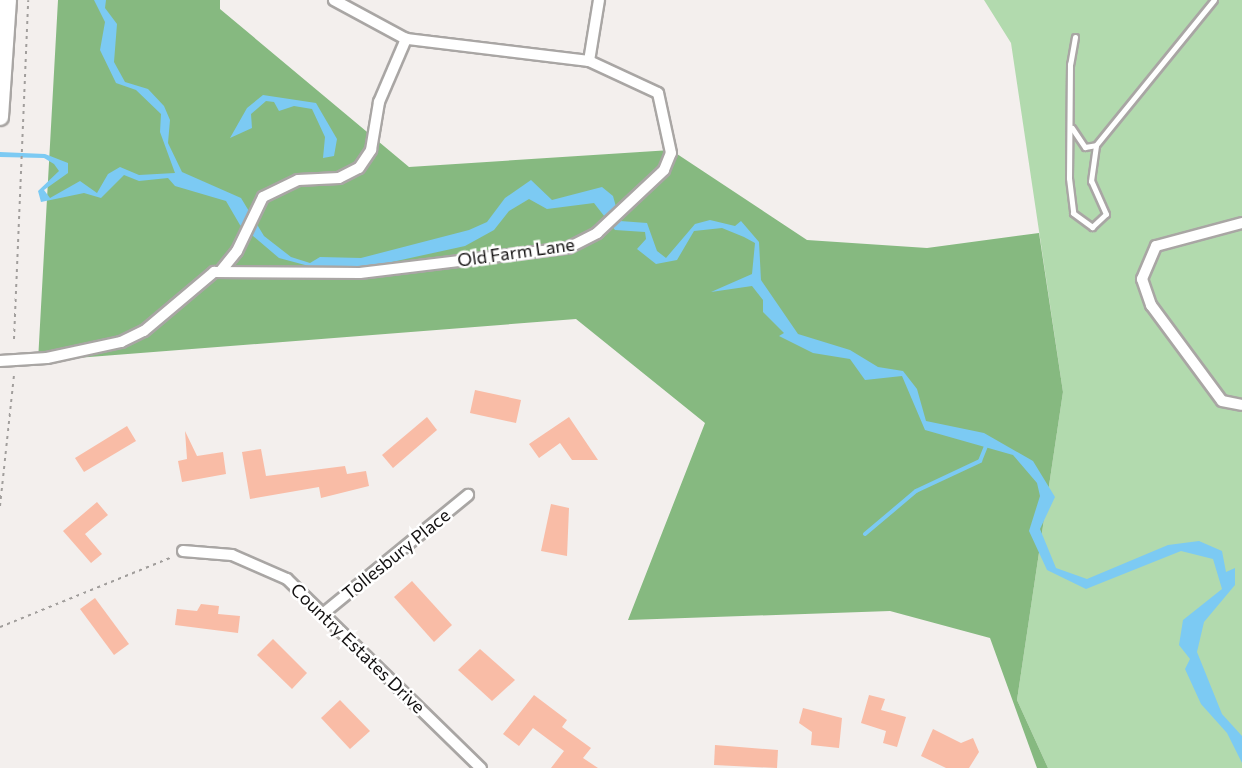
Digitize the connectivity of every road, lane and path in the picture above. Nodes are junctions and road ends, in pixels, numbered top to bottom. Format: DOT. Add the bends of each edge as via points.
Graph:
graph roads {
  1 [pos="8,0"];
  2 [pos="28,0"];
  3 [pos="334,0"];
  4 [pos="599,0"];
  5 [pos="1214,0"];
  6 [pos="1075,38"];
  7 [pos="406,39"];
  8 [pos="589,61"];
  9 [pos="0,117"];
  10 [pos="1072,128"];
  11 [pos="1096,145"];
  12 [pos="1242,223"];
  13 [pos="220,272"];
  14 [pos="14,339"];
  15 [pos="0,361"];
  16 [pos="14,375"];
  17 [pos="1242,405"];
  18 [pos="468,495"];
  19 [pos="0,506"];
  20 [pos="183,551"];
  21 [pos="325,612"];
  22 [pos="0,627"];
  23 [pos="481,768"];
  1 -- 9 [label="main road"];
  2 -- 14 [label="path" via="18,163"];
  3 -- 7 [label="street"];
  4 -- 8 [label="street"];
  5 -- 11 [label="lane"];
  6 -- 10 [label="lane" via="1070,64"];
  7 -- 8 [label="street"];
  7 -- 13 [label="street" via="379,102 371,150 359,168 339,178 298,180 263,197 237,251"];
  8 -- 13 [label="street, Old Farm Lane" via="658,93 671,153 658,177 583,243 360,273"];
  10 -- 11 [label="lane" via="1086,147"];
  10 -- 11 [label="lane" via="1067,148 1073,213 1092,227 1106,214 1091,181"];
  12 -- 17 [label="street" via="1156,246 1142,279 1151,305 1222,401"];
  13 -- 15 [label="street" via="144,331 120,342"];
  16 -- 19 [label="path"];
  18 -- 21 [label="street, Tollesbury Place"];
  20 -- 21 [label="street, Country Estates Drive" via="232,555 273,569"];
  20 -- 22 [label="path"];
  21 -- 23 [label="street, Country Estates Drive"];
}
